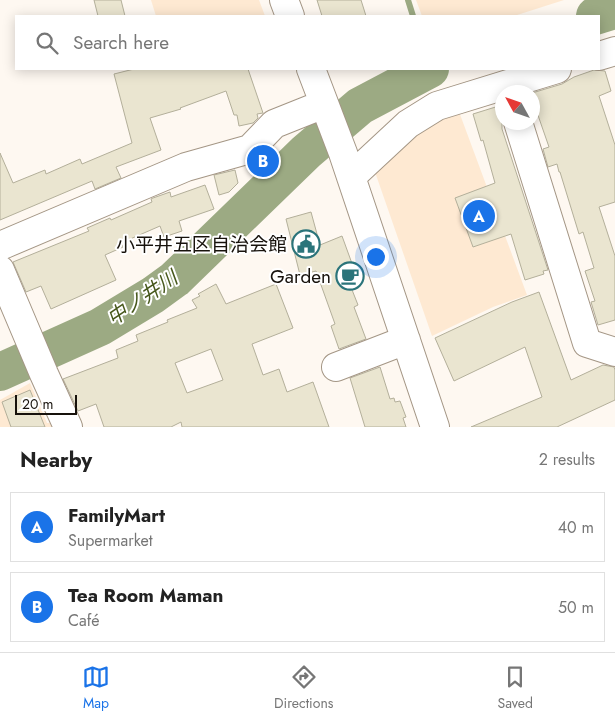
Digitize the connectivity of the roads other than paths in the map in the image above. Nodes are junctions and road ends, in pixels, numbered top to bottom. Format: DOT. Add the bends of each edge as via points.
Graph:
graph roads {
  1 [pos="284,0"];
  2 [pos="290,15"];
  3 [pos="615,51"];
  4 [pos="600,56"];
  5 [pos="311,70"];
  6 [pos="554,70"];
  7 [pos="517,85"];
  8 [pos="495,92"];
  9 [pos="325,106"];
  10 [pos="520,130"];
  11 [pos="347,165"];
  12 [pos="0,246"];
  13 [pos="0,270"];
  14 [pos="406,340"];
  15 [pos="615,352"];
  16 [pos="336,367"];
  17 [pos="68,427"];
  18 [pos="435,427"];
  1 -- 2 [label="street"];
  3 -- 4 [label="street"];
  5 -- 9 [label="street"];
  6 -- 7 [label="street"];
  8 -- 11 [label="street" via="437,106"];
  9 -- 11 [label="street"];
  9 -- 12 [label="street" via="274,124 250,149 186,167"];
  10 -- 15 [label="street" via="587,343"];
  11 -- 14 [label="street"];
  13 -- 17 [label="street"];
  14 -- 16 [label="street"];
  14 -- 18 [label="street"];
}
